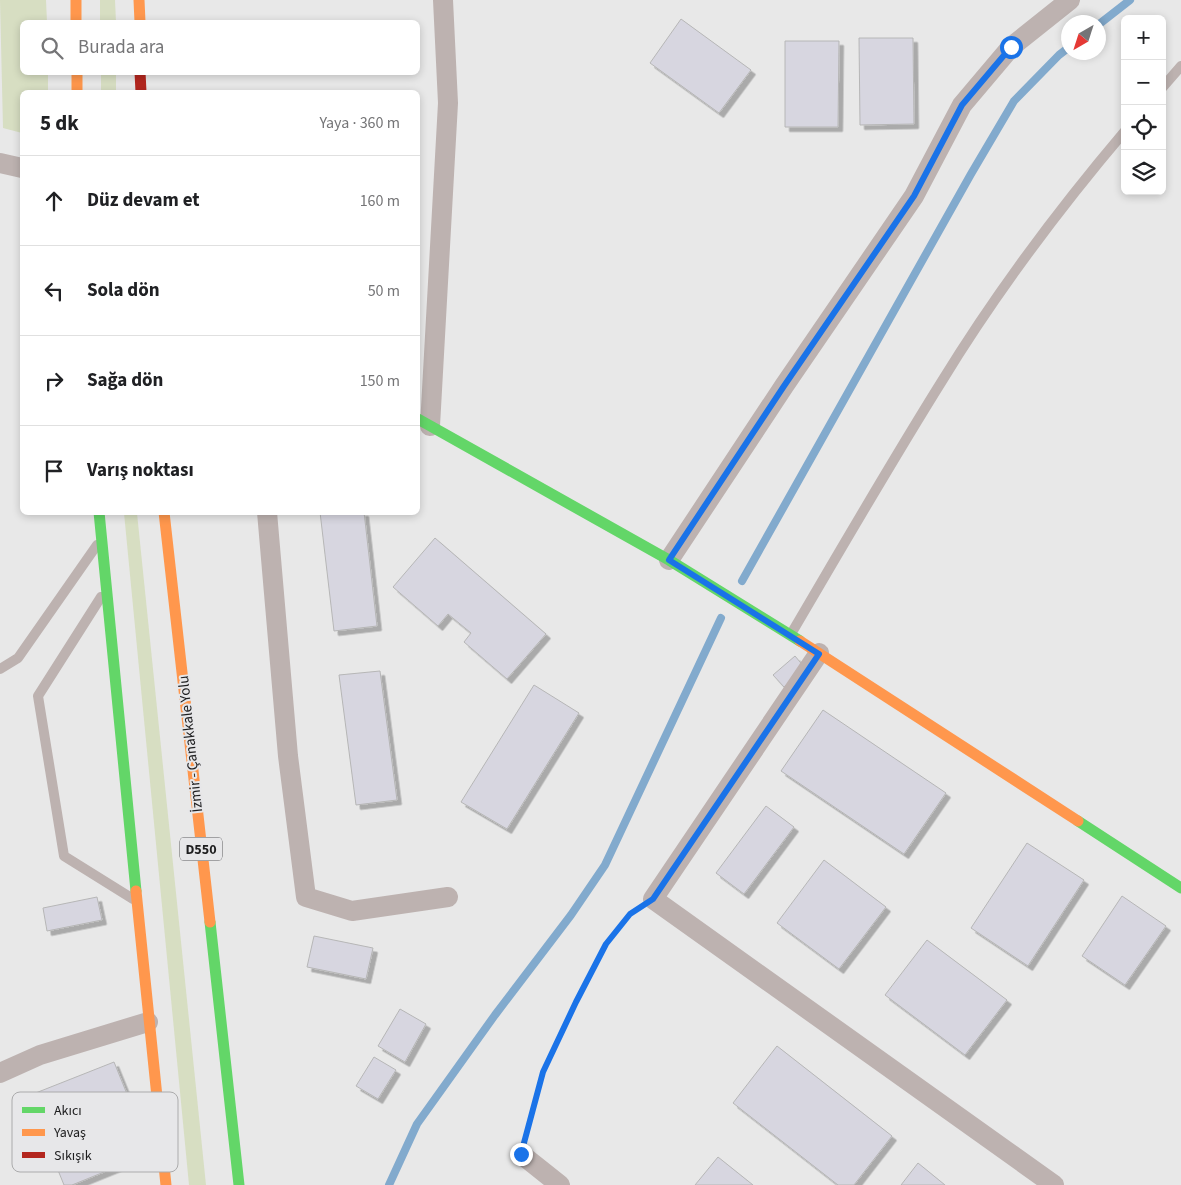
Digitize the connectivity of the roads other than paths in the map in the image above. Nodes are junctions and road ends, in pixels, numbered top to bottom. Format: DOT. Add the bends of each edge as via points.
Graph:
graph roads {
  1 [pos="76,0"];
  2 [pos="139,0"];
  3 [pos="443,0"];
  4 [pos="1070,0"];
  5 [pos="76,20"];
  6 [pos="140,20"];
  7 [pos="1181,66"];
  8 [pos="77,75"];
  9 [pos="140,75"];
  10 [pos="1166,83"];
  11 [pos="77,90"];
  12 [pos="140,90"];
  13 [pos="1121,136"];
  14 [pos="0,163"];
  15 [pos="20,168"];
  16 [pos="424,423"];
  17 [pos="99,515"];
  18 [pos="164,515"];
  19 [pos="267,515"];
  20 [pos="102,538"];
  21 [pos="669,560"];
  22 [pos="107,588"];
  23 [pos="790,636"];
  24 [pos="819,654"];
  25 [pos="0,669"];
  26 [pos="1181,888"];
  27 [pos="448,897"];
  28 [pos="137,901"];
  29 [pos="148,1022"];
  30 [pos="0,1073"];
  31 [pos="156,1092"];
  32 [pos="521,1154"];
  33 [pos="165,1172"];
  34 [pos="166,1185"];
  35 [pos="239,1185"];
  36 [pos="560,1185"];
  37 [pos="1054,1185"];
  1 -- 5 [label="main road"];
  2 -- 6 [label="main road"];
  3 -- 16 [label="street" via="448,103"];
  4 -- 21 [label="street" via="1011,47 962,105 914,196"];
  7 -- 10 [label="lane"];
  8 -- 11 [label="main road"];
  9 -- 12 [label="main road"];
  13 -- 23 [label="lane" via="1039,238 942,380"];
  14 -- 15 [label="street"];
  16 -- 21 [label="main road"];
  17 -- 20 [label="main road"];
  18 -- 35 [label="main road, İzmir - Çanakkale Yolu / D550"];
  19 -- 27 [label="street" via="288,756 306,897 352,911"];
  20 -- 22 [label="main road"];
  20 -- 25 [label="lane" via="18,658"];
  21 -- 23 [label="main road"];
  22 -- 28 [label="main road"];
  22 -- 28 [label="lane" via="38,696 64,856"];
  23 -- 24 [label="main road"];
  24 -- 26 [label="main road"];
  24 -- 37 [label="street" via="653,899"];
  28 -- 29 [label="main road"];
  29 -- 30 [label="street" via="40,1055"];
  29 -- 31 [label="main road"];
  32 -- 36 [label="street"];
  33 -- 34 [label="main road"];
}
